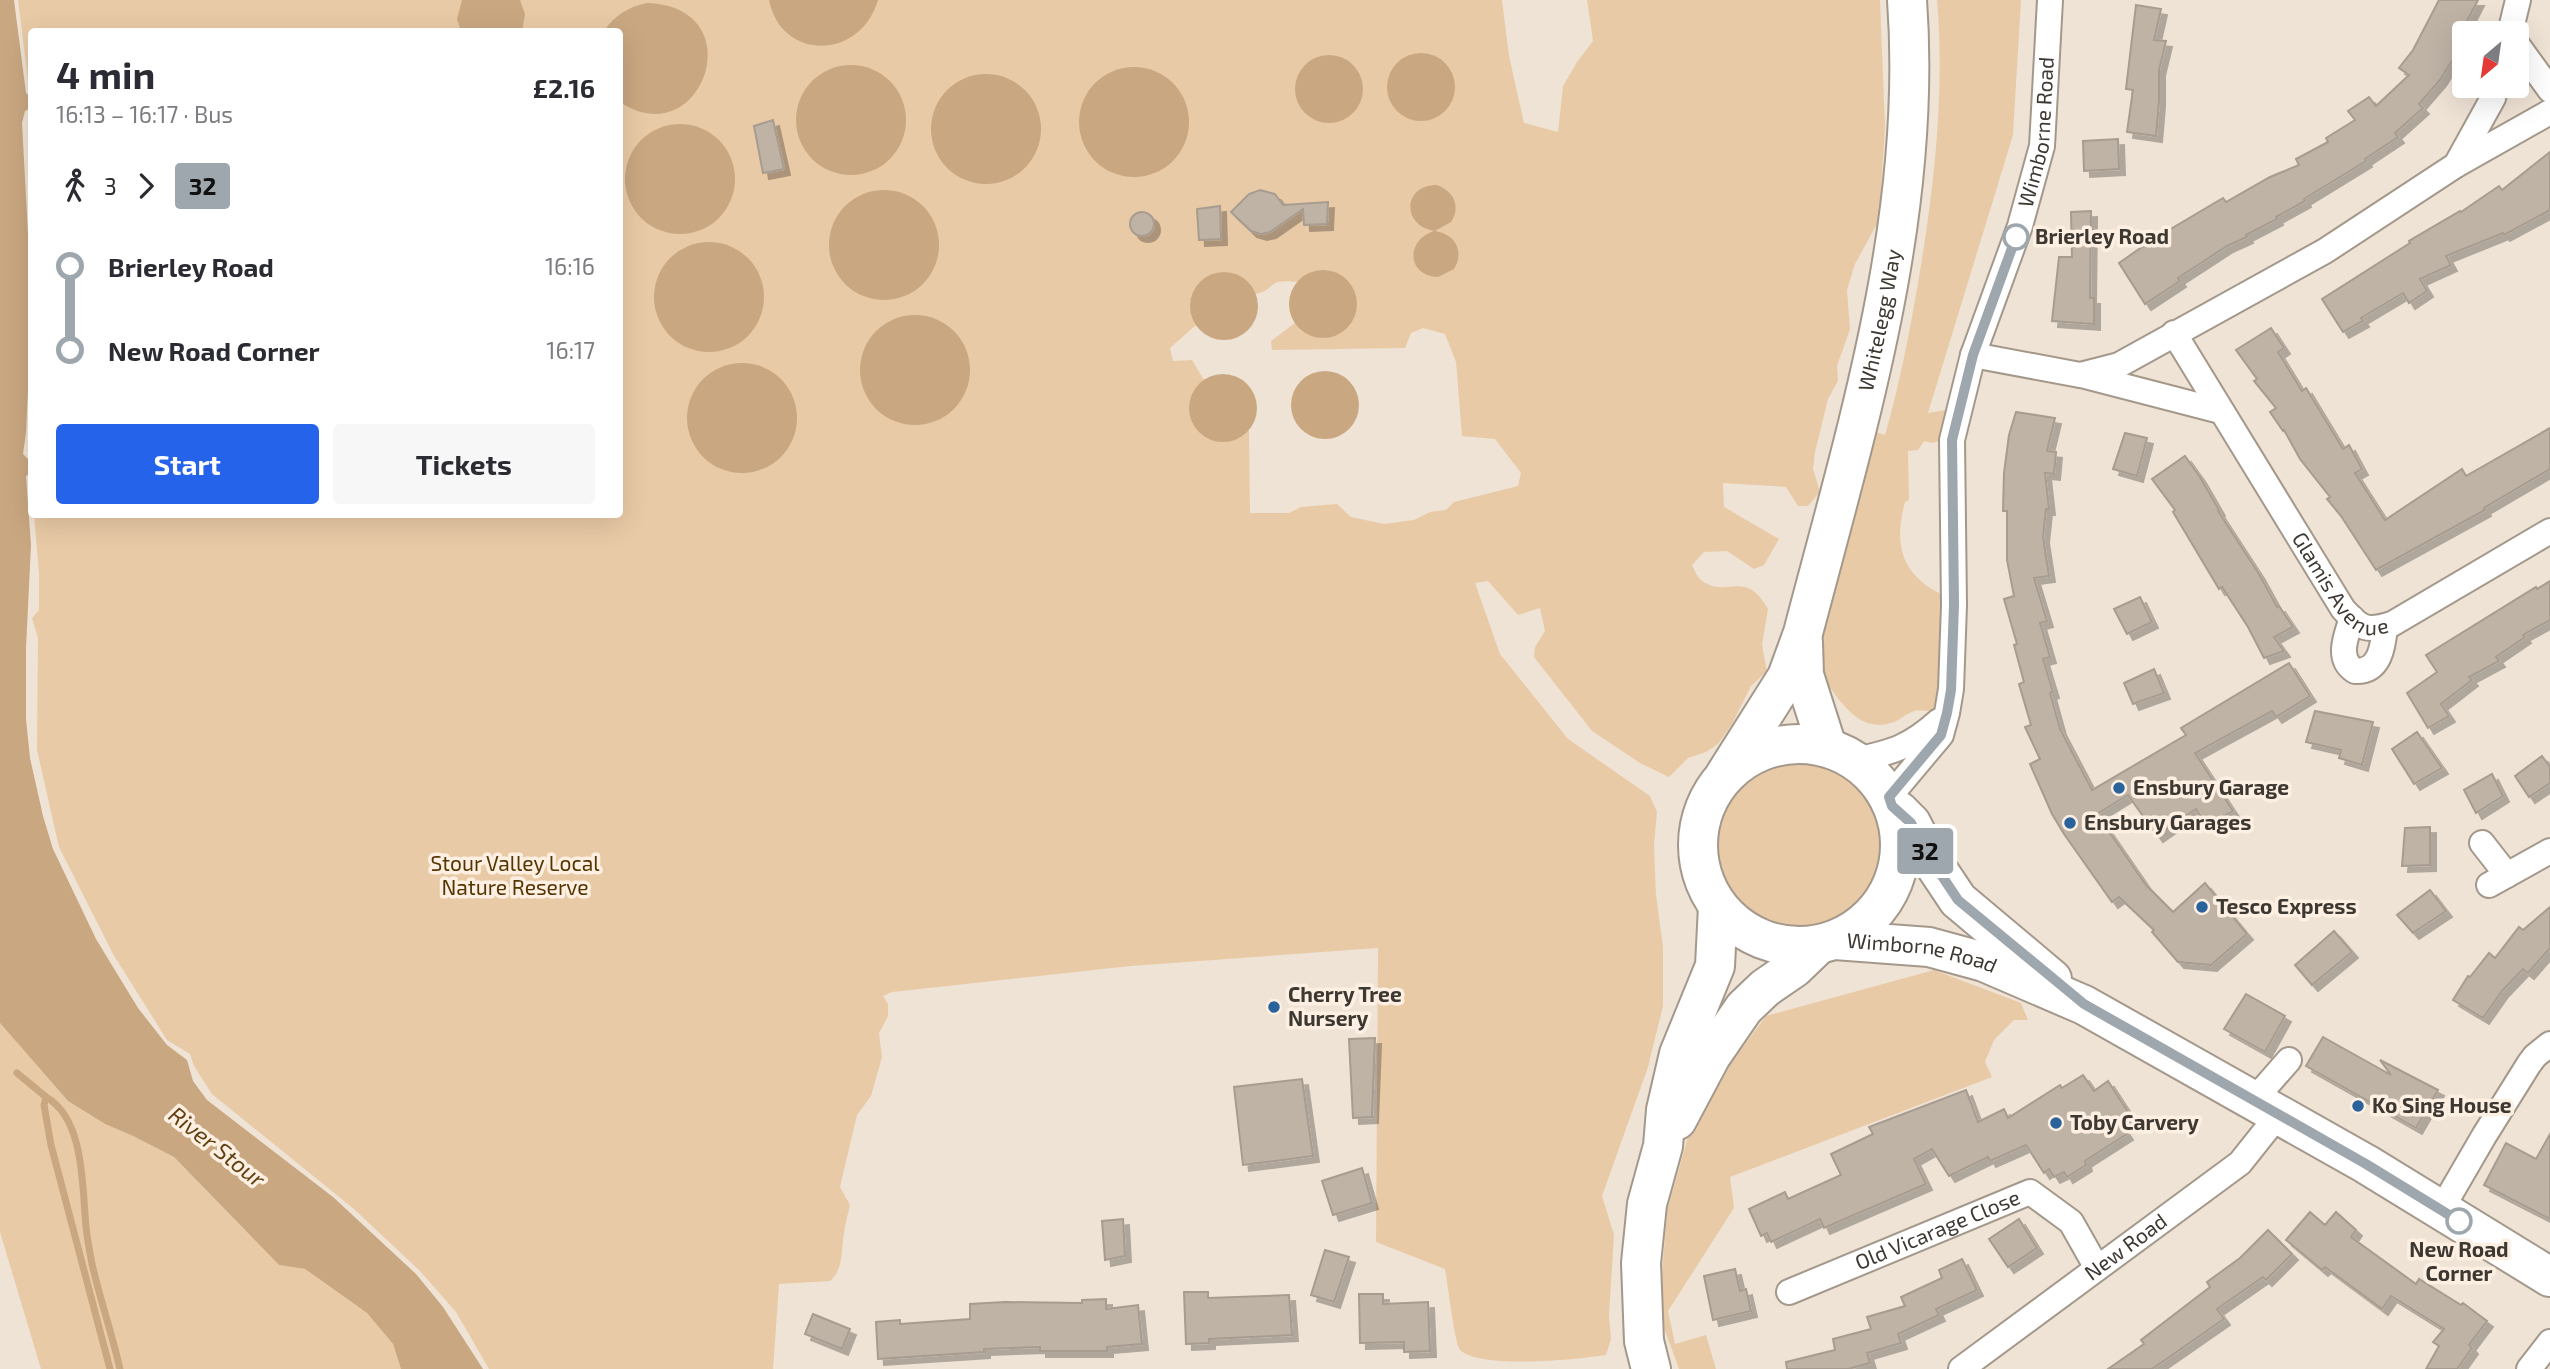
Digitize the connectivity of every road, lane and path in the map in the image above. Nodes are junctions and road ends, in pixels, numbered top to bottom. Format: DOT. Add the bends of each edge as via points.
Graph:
graph roads {
  1 [pos="1907,0"];
  2 [pos="2050,0"];
  3 [pos="2518,0"];
  4 [pos="2513,21"];
  5 [pos="2529,61"];
  6 [pos="2550,90"];
  7 [pos="2492,98"];
  8 [pos="2550,112"];
  9 [pos="2456,165"];
  10 [pos="2174,333"];
  11 [pos="1973,355"];
  12 [pos="2080,375"];
  13 [pos="2220,411"];
  14 [pos="2550,531"];
  15 [pos="2352,618"];
  16 [pos="2385,626"];
  17 [pos="1803,633"];
  18 [pos="1947,713"];
  19 [pos="1841,754"];
  20 [pos="1725,775"];
  21 [pos="1891,801"];
  22 [pos="2482,843"];
  23 [pos="2550,851"];
  24 [pos="1718,906"];
  25 [pos="1826,942"];
  26 [pos="2084,1004"];
  27 [pos="2550,1044"];
  28 [pos="2289,1060"];
  29 [pos="2266,1107"];
  30 [pos="1663,1146"];
  31 [pos="2441,1210"];
  32 [pos="2097,1268"];
  33 [pos="2550,1277"];
  34 [pos="1788,1292"];
  35 [pos="2550,1342"];
  36 [pos="1651,1369"];
  37 [pos="1961,1369"];
  38 [pos="2529,1369"];
  1 -- 17 [label="main road, Whitelegg Way" via="1905,158 1882,322"];
  2 -- 11 [label="street, Wimborne Road" via="2042,146 2020,226"];
  3 -- 4 [label="street"];
  5 -- 6 [label="street"];
  7 -- 9 [label="street"];
  8 -- 9 [label="street"];
  9 -- 10 [label="street" via="2325,251"];
  10 -- 12 [label="street" via="2119,365"];
  10 -- 13 [label="street, Glamis Avenue"];
  11 -- 12 [label="street"];
  11 -- 18 [label="street, Wimborne Road" via="1952,440 1954,605"];
  12 -- 13 [label="street"];
  13 -- 15 [label="street, Glamis Avenue"];
  14 -- 16 [label="street, Glamis Avenue"];
  15 -- 16 [label="street, Glamis Avenue" via="2373,631"];
  15 -- 16 [label="street" via="2343,652 2344,661 2355,671 2376,663"];
  17 -- 19 [label="main road, Whitelegg Way" via="1804,675"];
  17 -- 20 [label="main road, Whitelegg Way" via="1787,677"];
  18 -- 19 [label="street" via="1922,737 1895,752"];
  18 -- 21 [label="street, Wimborne Road" via="1941,735"];
  19 -- 20 [label="main road" via="1800,743 1772,747 1746,757"];
  19 -- 21 [label="main road" via="1869,771"];
  20 -- 24 [label="main road" via="1709,798 1699,825 1697,853 1704,881"];
  21 -- 25 [label="main road" via="1900,851 1892,885 1873,914 1856,929"];
  21 -- 26 [label="main road, Wimborne Road" via="1911,823 1958,900"];
  22 -- 23 [label="street" via="2498,880"];
  24 -- 25 [label="main road" via="1738,926 1762,940 1790,946"];
  24 -- 30 [label="main road" via="1715,966 1679,1054"];
  25 -- 26 [label="main road, Wimborne Road" via="1929,947 1984,962"];
  25 -- 30 [label="main road" via="1744,1008 1711,1056"];
  26 -- 29 [label="main road, Wimborne Road"];
  27 -- 31 [label="street" via="2529,1064"];
  28 -- 29 [label="street"];
  29 -- 31 [label="main road, Wimborne Road"];
  29 -- 32 [label="street, New Road" via="2239,1163"];
  30 -- 36 [label="main road" via="1647,1204 1641,1264 1644,1341"];
  31 -- 33 [label="main road, Wimborne Road"];
  32 -- 34 [label="street, Old Vicarage Close" via="2071,1223 2030,1192"];
  32 -- 37 [label="street, New Road"];
  35 -- 38 [label="street"];
}
